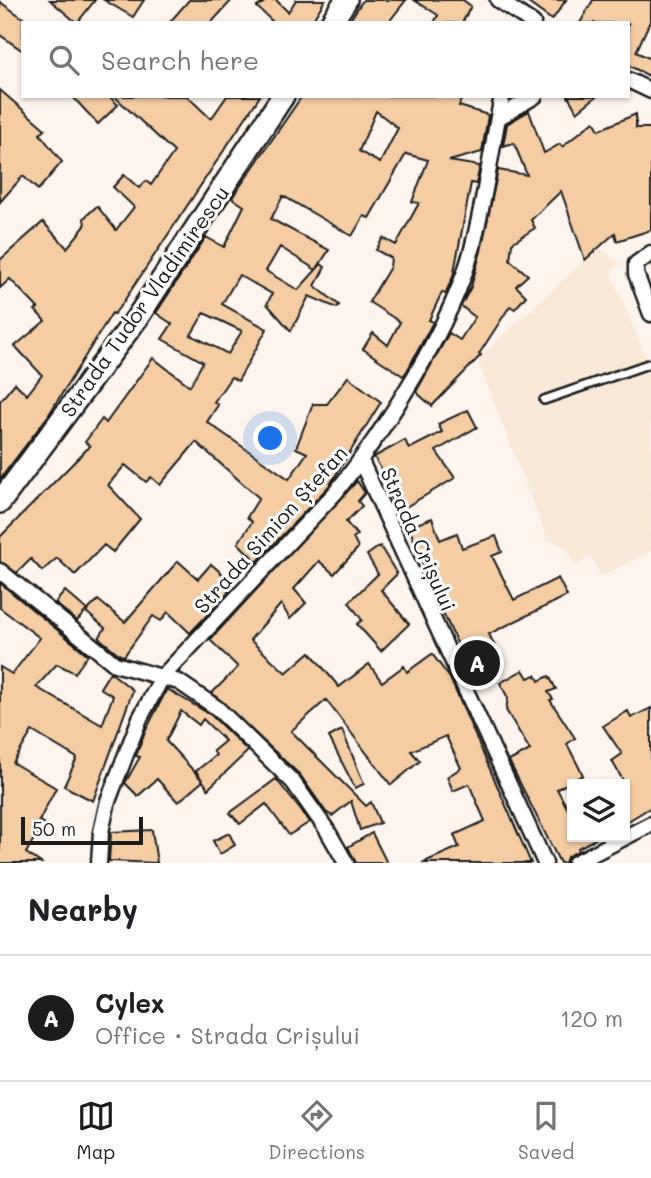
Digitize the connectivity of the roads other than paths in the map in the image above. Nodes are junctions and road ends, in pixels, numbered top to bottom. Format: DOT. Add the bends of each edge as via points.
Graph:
graph roads {
  1 [pos="346,0"];
  2 [pos="498,0"];
  3 [pos="518,18"];
  4 [pos="332,21"];
  5 [pos="630,81"];
  6 [pos="651,91"];
  7 [pos="282,98"];
  8 [pos="502,98"];
  9 [pos="532,98"];
  10 [pos="498,118"];
  11 [pos="651,253"];
  12 [pos="651,314"];
  13 [pos="651,363"];
  14 [pos="544,400"];
  15 [pos="361,461"];
  16 [pos="0,502"];
  17 [pos="0,571"];
  18 [pos="163,676"];
  19 [pos="651,824"];
  20 [pos="99,863"];
  21 [pos="345,863"];
  22 [pos="545,863"];
  23 [pos="575,863"];
  1 -- 4 [label="street"];
  2 -- 3 [label="street"];
  5 -- 6 [label="street"];
  7 -- 16 [label="street, Strada Tudor Vladimirescu" via="137,318"];
  8 -- 10 [label="street, Strada Simion Ștefan"];
  9 -- 10 [label="street"];
  10 -- 15 [label="street, Strada Simion Ștefan" via="466,264 415,374"];
  11 -- 12 [label="street" via="636,264"];
  13 -- 14 [label="lane"];
  15 -- 18 [label="street, Strada Simion Ștefan"];
  15 -- 22 [label="street, Strada Crișului"];
  17 -- 18 [label="street" via="115,664"];
  18 -- 20 [label="street, Strada Simion Ștefan" via="140,719 108,801"];
  18 -- 21 [label="street" via="217,708 274,761 310,804"];
  19 -- 23 [label="street"];
}
